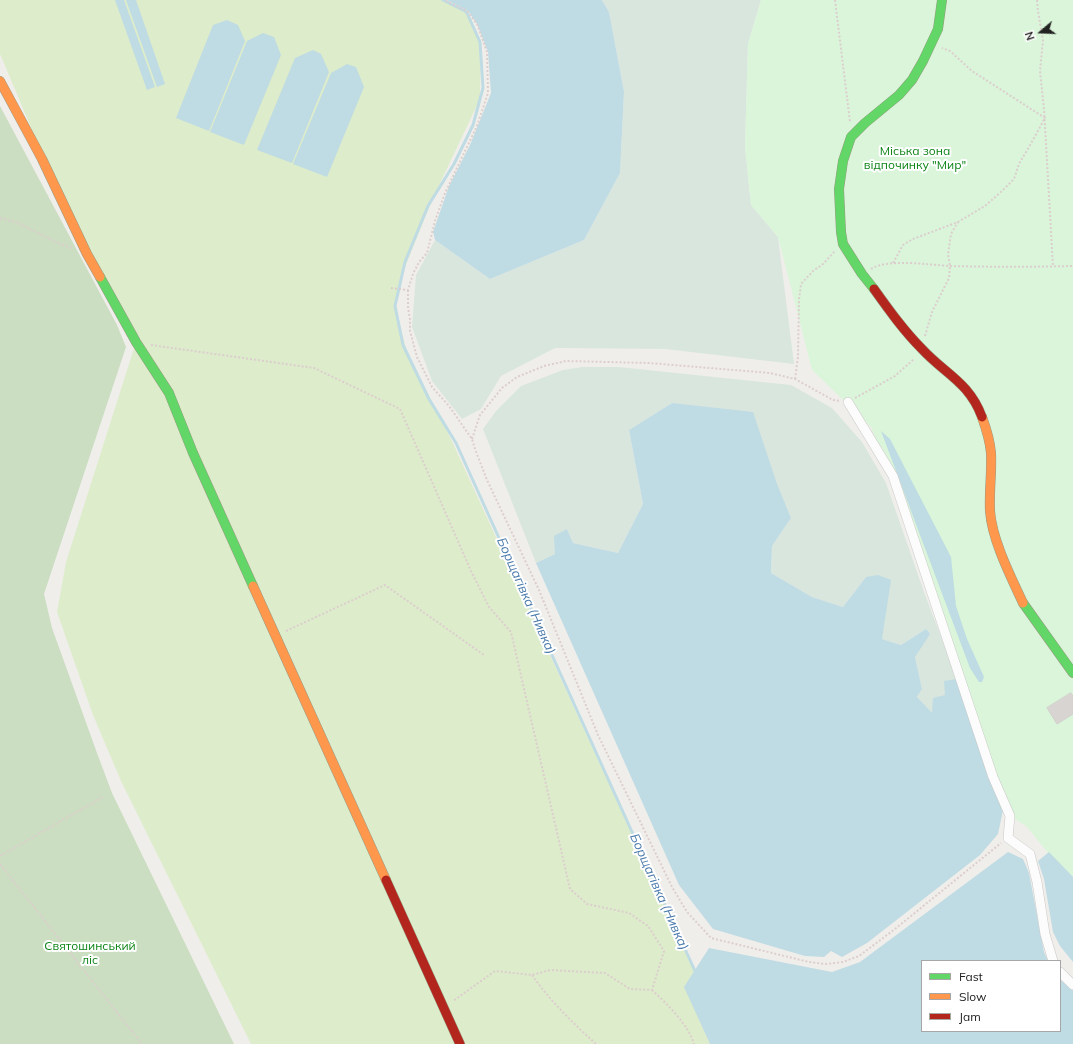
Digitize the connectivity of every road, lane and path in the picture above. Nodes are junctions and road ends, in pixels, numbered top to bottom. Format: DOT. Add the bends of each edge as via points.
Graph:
graph roads {
  1 [pos="444,0"];
  2 [pos="835,0"];
  3 [pos="942,0"];
  4 [pos="1037,0"];
  5 [pos="931,44"];
  6 [pos="0,82"];
  7 [pos="1045,118"];
  8 [pos="851,137"];
  9 [pos="0,218"];
  10 [pos="958,222"];
  11 [pos="843,244"];
  12 [pos="87,254"];
  13 [pos="893,263"];
  14 [pos="950,266"];
  15 [pos="1053,266"];
  16 [pos="1073,266"];
  17 [pos="862,274"];
  18 [pos="391,288"];
  19 [pos="408,290"];
  20 [pos="136,342"];
  21 [pos="923,351"];
  22 [pos="794,379"];
  23 [pos="848,402"];
  24 [pos="472,438"];
  25 [pos="276,636"];
  26 [pos="484,655"];
  27 [pos="1073,673"];
  28 [pos="103,797"];
  29 [pos="1008,838"];
  30 [pos="0,856"];
  31 [pos="0,864"];
  32 [pos="1053,960"];
  33 [pos="1061,973"];
  34 [pos="532,975"];
  35 [pos="1073,985"];
  36 [pos="652,990"];
  37 [pos="444,1008"];
  38 [pos="142,1044"];
  39 [pos="460,1044"];
  40 [pos="596,1044"];
  41 [pos="694,1044"];
  1 -- 19 [label="path" via="467,11 476,24 487,52 488,93 477,126 444,193 427,253 419,262"];
  2 -- 8 [label="path"];
  3 -- 5 [label="street" via="938,30"];
  4 -- 7 [label="path" via="1043,40 1040,71"];
  5 -- 7 [label="path" via="950,51 972,71"];
  5 -- 8 [label="street" via="912,80 899,95"];
  6 -- 12 [label="street" via="42,159"];
  7 -- 10 [label="path" via="1019,164 1014,179 985,206"];
  7 -- 15 [label="path"];
  8 -- 11 [label="street" via="843,161 839,189"];
  9 -- 12 [label="path" via="16,222"];
  10 -- 13 [label="path" via="903,245"];
  10 -- 14 [label="path" via="951,234 948,254"];
  11 -- 17 [label="street"];
  11 -- 22 [label="path" via="801,284 798,357"];
  12 -- 20 [label="street"];
  13 -- 14 [label="path"];
  13 -- 17 [label="path" via="877,265"];
  14 -- 15 [label="path"];
  14 -- 21 [label="path" via="949,278 929,319"];
  15 -- 16 [label="path"];
  17 -- 21 [label="street"];
  18 -- 19 [label="path"];
  19 -- 24 [label="path" via="410,331 417,357 432,387 450,406"];
  20 -- 25 [label="street" via="169,393 193,453"];
  20 -- 36 [label="path" via="314,368 400,409 471,571 489,607 511,632 570,889 587,904 630,914 648,926 664,951"];
  21 -- 23 [label="path" via="895,376"];
  21 -- 27 [label="street" via="962,384 978,406 991,452 990,511 997,542 1025,607"];
  22 -- 23 [label="path" via="833,400"];
  22 -- 24 [label="path" via="770,373 649,363 566,361 518,376 502,388 480,414"];
  23 -- 29 [label="street" via="893,476 993,777 1010,816"];
  24 -- 29 [label="path" via="487,480 539,590 598,735 627,797 672,887 687,912 711,938 809,962 843,962 859,956 895,929"];
  25 -- 26 [label="path" via="385,585"];
  25 -- 37 [label="street"];
  28 -- 30 [label="path"];
  29 -- 32 [label="street" via="1030,854 1045,934"];
  31 -- 38 [label="path"];
  33 -- 35 [label="street"];
  34 -- 36 [label="path" via="550,970 605,973 630,989"];
  34 -- 37 [label="path" via="495,971"];
  34 -- 40 [label="path" via="575,1026"];
  36 -- 41 [label="path" via="691,1034"];
  37 -- 39 [label="street"];
}
